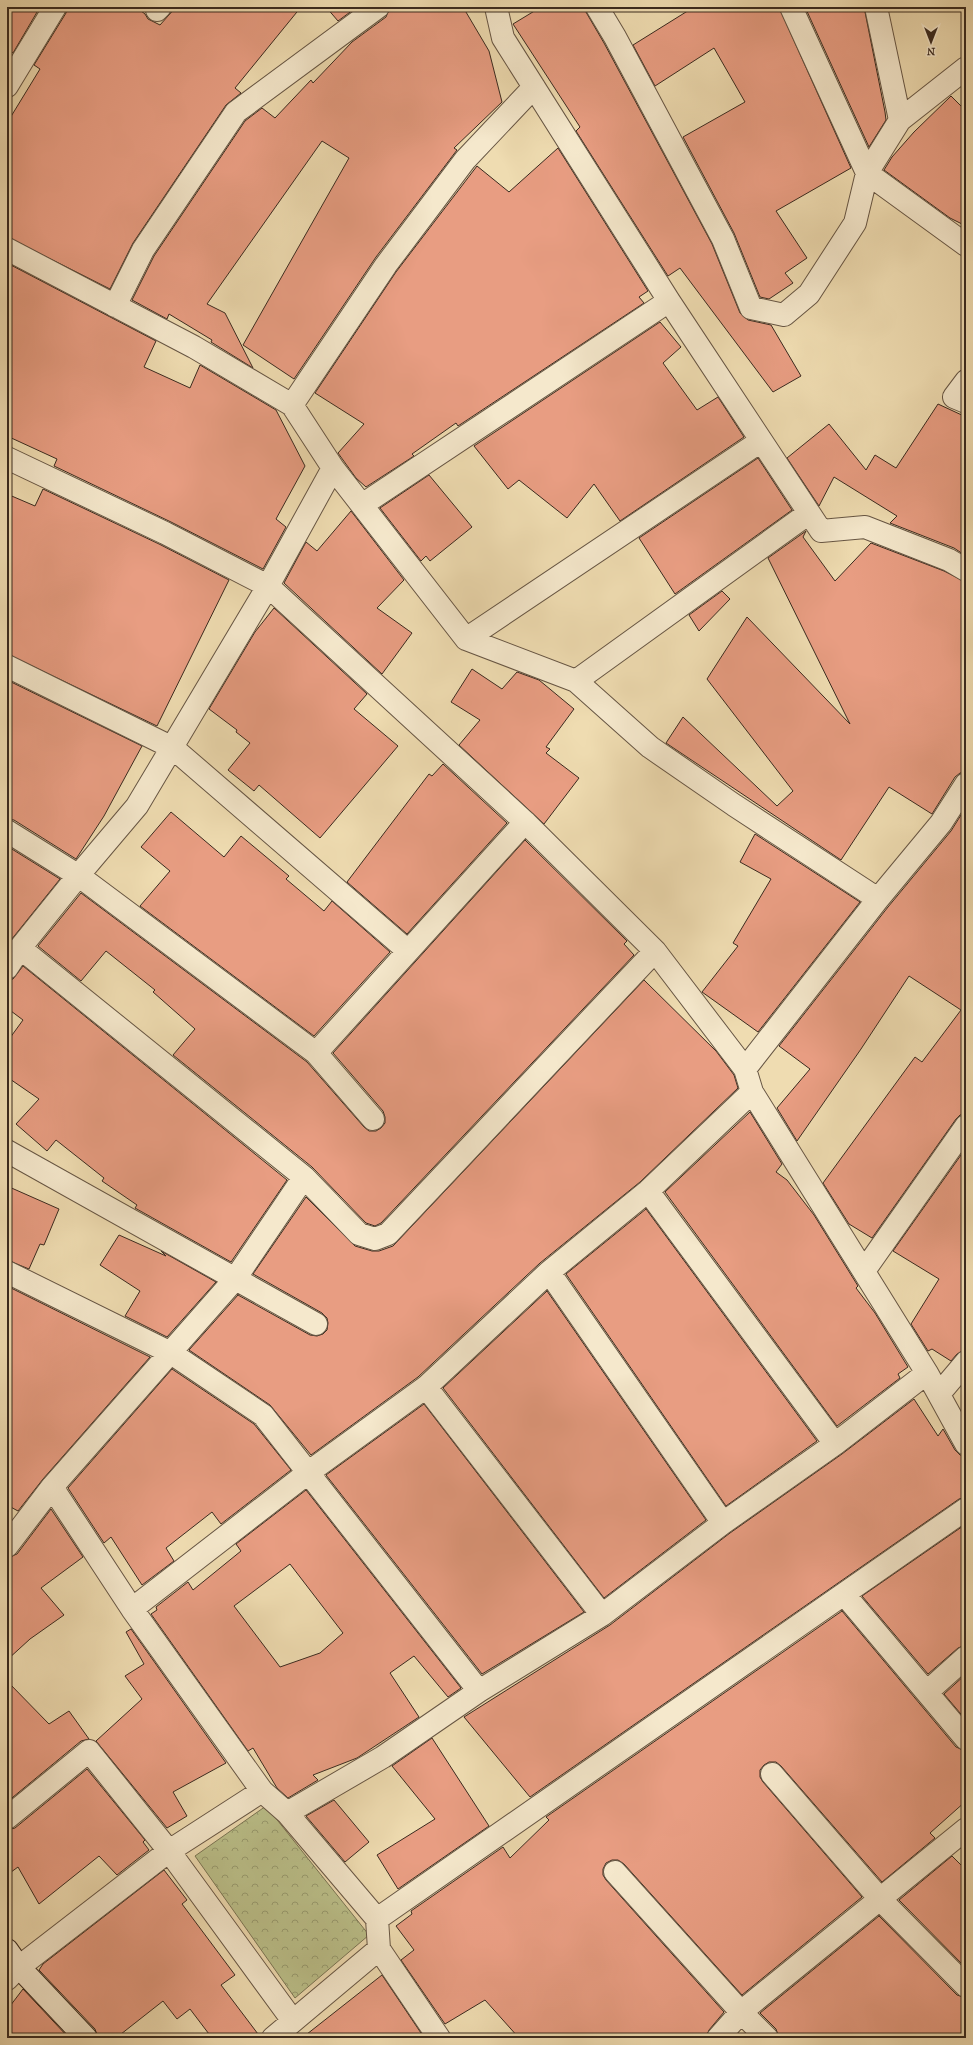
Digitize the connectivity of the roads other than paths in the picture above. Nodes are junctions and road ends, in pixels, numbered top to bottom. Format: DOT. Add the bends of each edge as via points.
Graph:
graph roads {
  1 [pos="55,7"];
  2 [pos="378,7"];
  3 [pos="496,7"];
  4 [pos="597,7"];
  5 [pos="791,7"];
  6 [pos="876,7"];
  7 [pos="966,68"];
  8 [pos="7,86"];
  9 [pos="534,87"];
  10 [pos="900,120"];
  11 [pos="866,173"];
  12 [pos="966,245"];
  13 [pos="7,250"];
  14 [pos="669,301"];
  15 [pos="115,306"];
  16 [pos="966,381"];
  17 [pos="966,402"];
  18 [pos="292,405"];
  19 [pos="761,441"];
  20 [pos="7,458"];
  21 [pos="333,468"];
  22 [pos="362,505"];
  23 [pos="809,513"];
  24 [pos="966,570"];
  25 [pos="268,586"];
  26 [pos="466,639"];
  27 [pos="7,666"];
  28 [pos="576,681"];
  29 [pos="173,748"];
  30 [pos="966,784"];
  31 [pos="524,822"];
  32 [pos="7,831"];
  33 [pos="79,876"];
  34 [pos="878,899"];
  35 [pos="20,948"];
  36 [pos="408,951"];
  37 [pos="655,951"];
  38 [pos="7,968"];
  39 [pos="316,1053"];
  40 [pos="745,1069"];
  41 [pos="752,1092"];
  42 [pos="373,1118"];
  43 [pos="966,1126"];
  44 [pos="7,1152"];
  45 [pos="304,1177"];
  46 [pos="648,1191"];
  47 [pos="864,1271"];
  48 [pos="7,1272"];
  49 [pos="549,1272"];
  50 [pos="235,1279"];
  51 [pos="316,1324"];
  52 [pos="171,1353"];
  53 [pos="966,1362"];
  54 [pos="927,1373"];
  55 [pos="426,1387"];
  56 [pos="939,1394"];
  57 [pos="835,1444"];
  58 [pos="966,1444"];
  59 [pos="309,1472"];
  60 [pos="52,1487"];
  61 [pos="966,1509"];
  62 [pos="723,1523"];
  63 [pos="7,1546"];
  64 [pos="844,1594"];
  65 [pos="132,1609"];
  66 [pos="602,1615"];
  67 [pos="966,1657"];
  68 [pos="479,1691"];
  69 [pos="927,1692"];
  70 [pos="966,1739"];
  71 [pos="772,1774"];
  72 [pos="262,1791"];
  73 [pos="287,1813"];
  74 [pos="7,1818"];
  75 [pos="966,1829"];
  76 [pos="169,1851"];
  77 [pos="615,1872"];
  78 [pos="880,1899"];
  79 [pos="377,1919"];
  80 [pos="379,1949"];
  81 [pos="11,1966"];
  82 [pos="966,1986"];
  83 [pos="741,2012"];
  84 [pos="292,2021"];
  85 [pos="86,2038"];
  86 [pos="273,2038"];
  87 [pos="439,2038"];
  88 [pos="718,2038"];
  89 [pos="767,2038"];
  1 -- 8 [label="street"];
  2 -- 15 [label="street" via="236,112 143,250"];
  3 -- 9 [label="street" via="503,38"];
  4 -- 11 [label="street" via="722,239 751,308 784,315 809,294 855,223"];
  5 -- 11 [label="street"];
  6 -- 10 [label="street"];
  7 -- 10 [label="street"];
  9 -- 14 [label="street"];
  9 -- 18 [label="street" via="465,160 386,264"];
  10 -- 11 [label="street"];
  11 -- 12 [label="street"];
  13 -- 15 [label="street"];
  14 -- 19 [label="street"];
  14 -- 22 [label="street"];
  15 -- 18 [label="street" via="194,347"];
  16 -- 17 [label="street" via="954,397"];
  18 -- 21 [label="street"];
  19 -- 23 [label="street"];
  19 -- 26 [label="street"];
  20 -- 25 [label="street" via="165,533"];
  21 -- 22 [label="street"];
  21 -- 25 [label="street"];
  22 -- 26 [label="street"];
  23 -- 24 [label="street" via="821,531 865,527 949,560"];
  23 -- 28 [label="street"];
  25 -- 29 [label="street"];
  25 -- 31 [label="street"];
  26 -- 28 [label="street"];
  27 -- 29 [label="street"];
  28 -- 34 [label="street" via="650,747"];
  29 -- 33 [label="street" via="137,806"];
  29 -- 36 [label="street"];
  30 -- 34 [label="street" via="941,823"];
  31 -- 36 [label="street"];
  31 -- 37 [label="street"];
  32 -- 33 [label="street"];
  33 -- 35 [label="street"];
  33 -- 39 [label="street"];
  34 -- 40 [label="street"];
  35 -- 38 [label="street"];
  35 -- 45 [label="street"];
  36 -- 39 [label="street"];
  37 -- 40 [label="street"];
  37 -- 45 [label="street" via="388,1234 374,1240 359,1234"];
  39 -- 42 [label="street"];
  40 -- 41 [label="street"];
  41 -- 46 [label="street"];
  41 -- 47 [label="street"];
  43 -- 47 [label="street"];
  44 -- 50 [label="street"];
  45 -- 50 [label="street"];
  46 -- 49 [label="street"];
  46 -- 57 [label="street"];
  47 -- 54 [label="street"];
  48 -- 52 [label="street"];
  49 -- 55 [label="street"];
  49 -- 62 [label="street"];
  50 -- 51 [label="street"];
  50 -- 52 [label="street"];
  52 -- 59 [label="street" via="263,1415"];
  52 -- 60 [label="street"];
  53 -- 56 [label="street"];
  54 -- 56 [label="street"];
  54 -- 57 [label="street"];
  55 -- 59 [label="street"];
  55 -- 66 [label="street"];
  56 -- 58 [label="street"];
  57 -- 62 [label="street"];
  59 -- 65 [label="street"];
  59 -- 68 [label="street"];
  60 -- 63 [label="street"];
  60 -- 65 [label="street"];
  61 -- 64 [label="street"];
  62 -- 66 [label="street"];
  64 -- 69 [label="street"];
  64 -- 79 [label="street"];
  65 -- 72 [label="street"];
  66 -- 68 [label="street"];
  67 -- 69 [label="street"];
  68 -- 73 [label="street" via="383,1757"];
  69 -- 70 [label="street"];
  71 -- 78 [label="street"];
  72 -- 73 [label="street"];
  72 -- 76 [label="street"];
  73 -- 79 [label="street"];
  74 -- 76 [label="street" via="89,1751"];
  75 -- 78 [label="street"];
  76 -- 81 [label="street"];
  76 -- 84 [label="street"];
  77 -- 83 [label="street"];
  78 -- 82 [label="street"];
  78 -- 83 [label="street"];
  79 -- 80 [label="street"];
  80 -- 84 [label="street"];
  80 -- 87 [label="street"];
  81 -- 85 [label="street"];
  83 -- 88 [label="street"];
  83 -- 89 [label="street"];
  84 -- 86 [label="street"];
}
